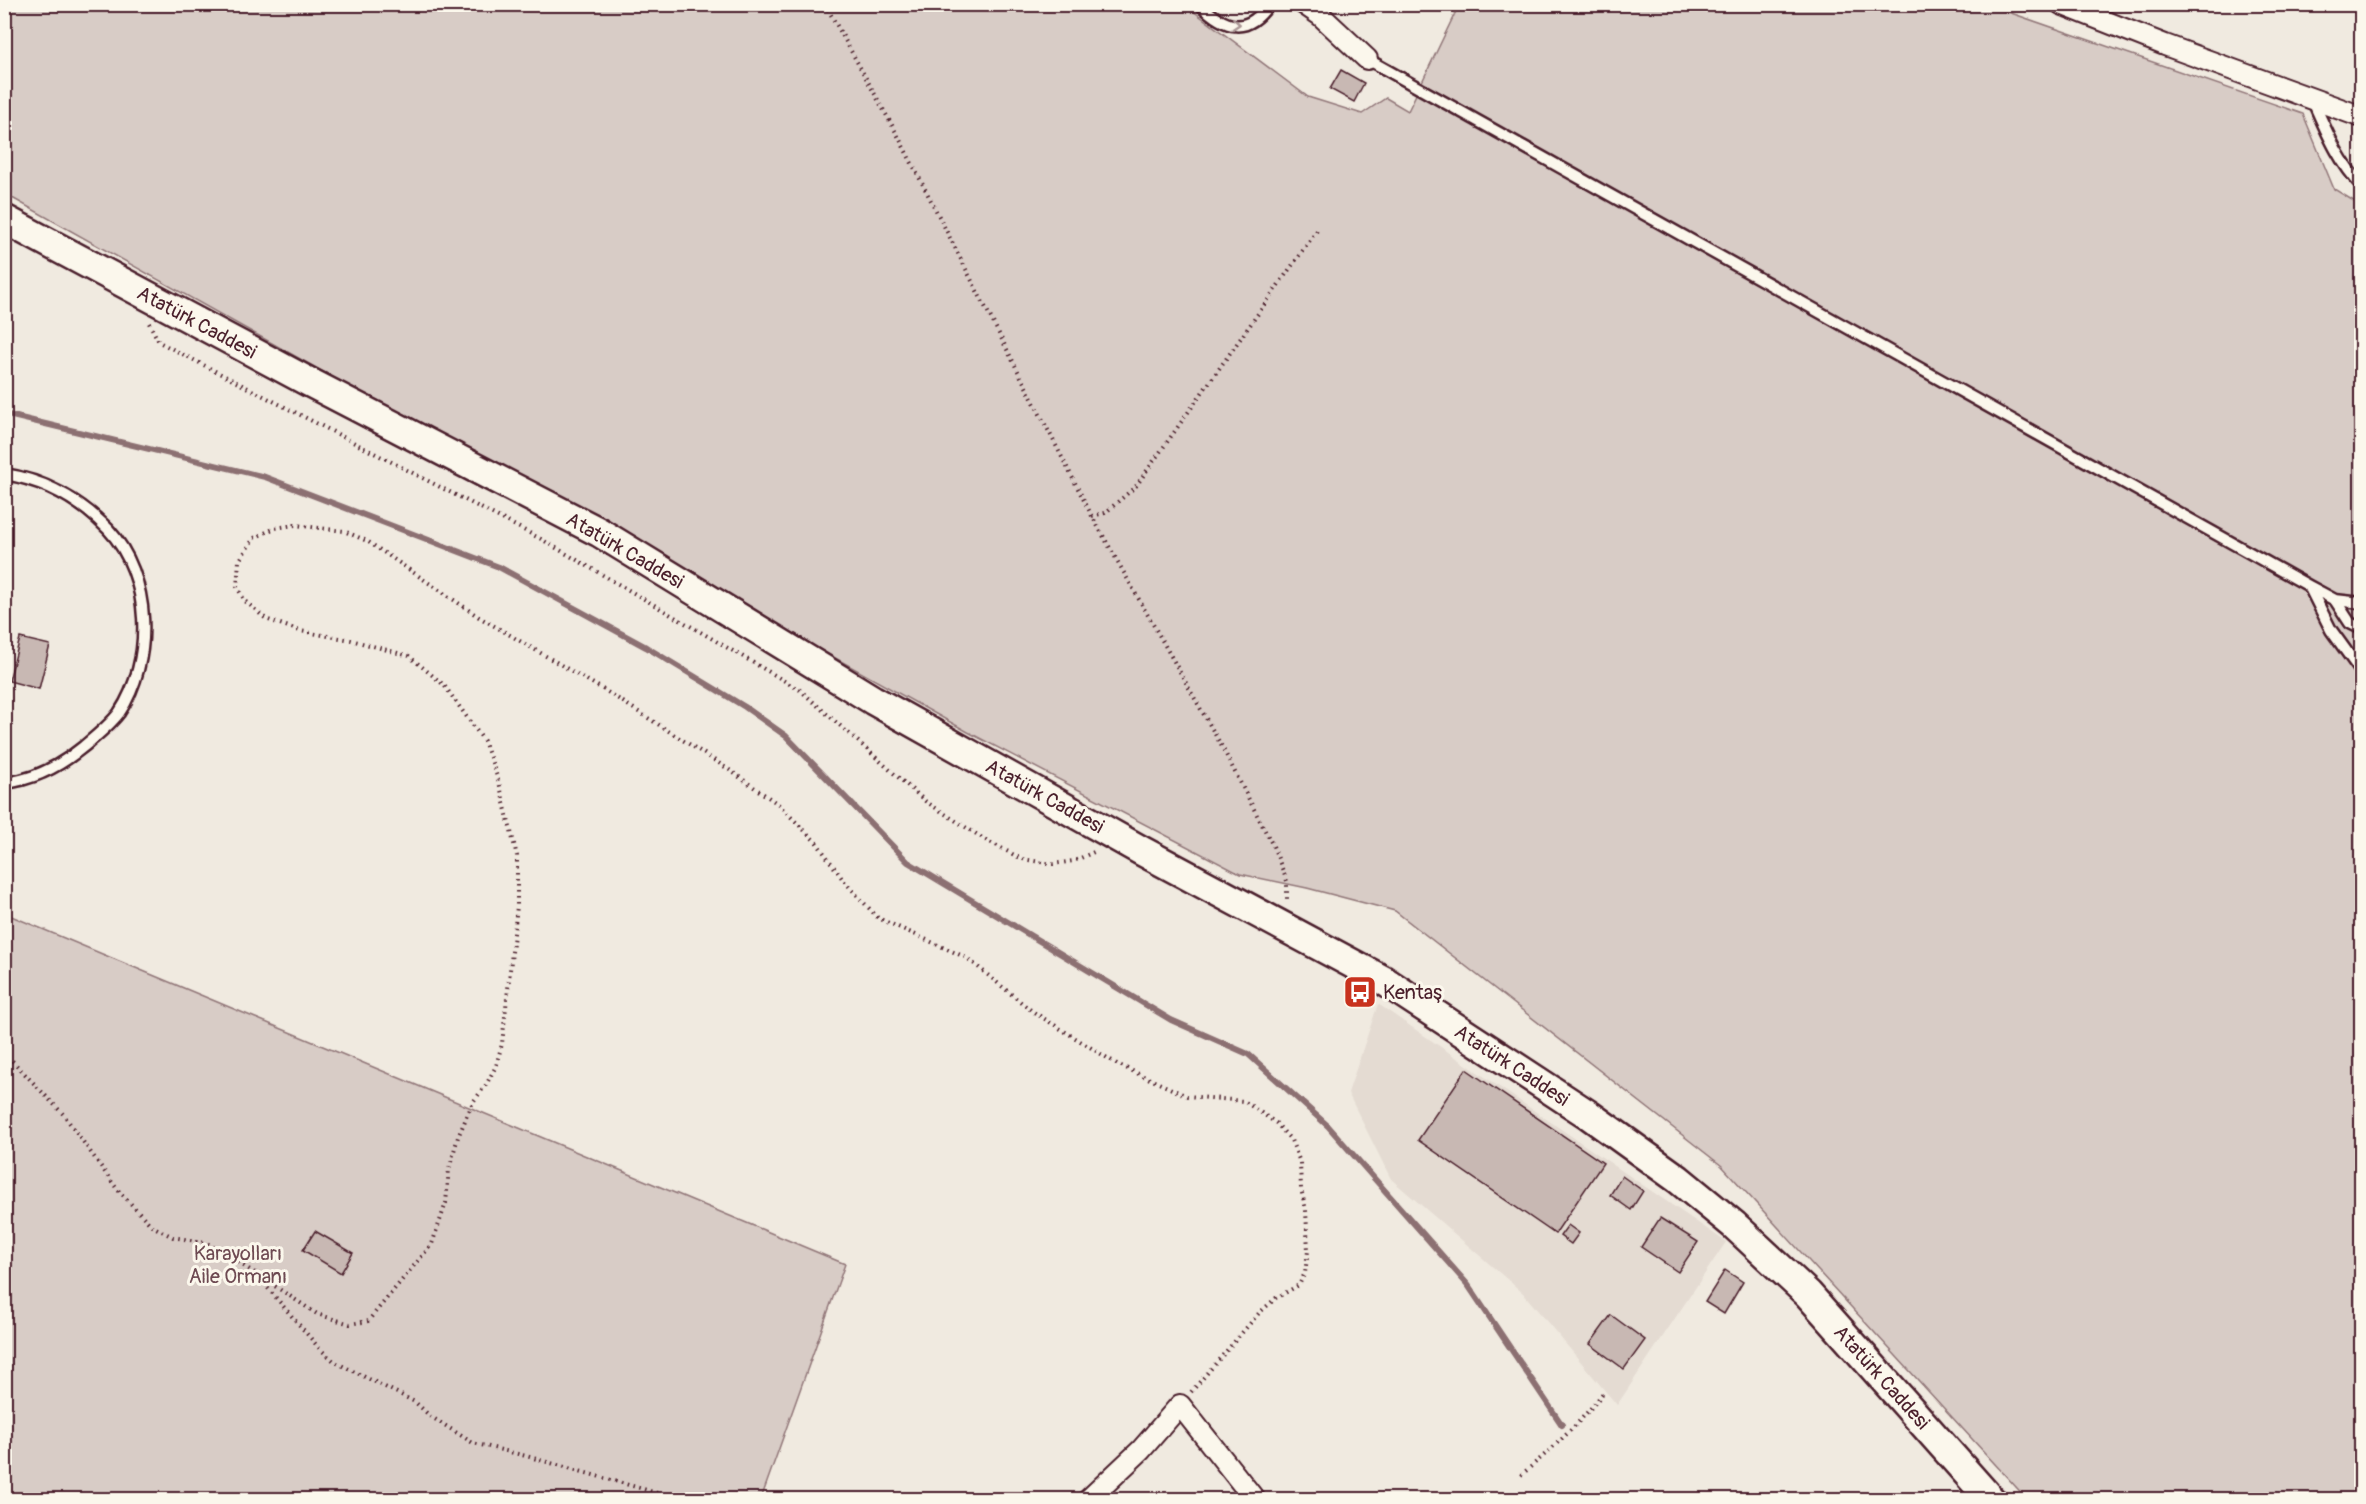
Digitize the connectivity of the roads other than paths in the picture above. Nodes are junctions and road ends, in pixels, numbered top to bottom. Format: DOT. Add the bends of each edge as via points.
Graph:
graph roads {
  1 [pos="1200,4"];
  2 [pos="1269,4"];
  3 [pos="1304,4"];
  4 [pos="2061,4"];
  5 [pos="1367,59"];
  6 [pos="2312,99"];
  7 [pos="2361,117"];
  8 [pos="2361,186"];
  9 [pos="4,219"];
  10 [pos="4,474"];
  11 [pos="2309,586"];
  12 [pos="2335,600"];
  13 [pos="2361,603"];
  14 [pos="2361,629"];
  15 [pos="2361,673"];
  16 [pos="4,783"];
  17 [pos="1088,1500"];
  18 [pos="1254,1500"];
  19 [pos="1991,1500"];
  1 -- 2 [label="lane, one-way" via="1213,17 1232,26 1250,24 1260,18"];
  3 -- 5 [label="street"];
  4 -- 6 [label="street"];
  5 -- 11 [label="lane"];
  6 -- 7 [label="street"];
  6 -- 8 [label="lane" via="2329,139"];
  9 -- 19 [label="street, Atatürk Caddesi" via="599,532 873,700 1383,980 1589,1115 1734,1225 1808,1294"];
  10 -- 16 [label="lane" via="60,492 83,506 109,530 128,558 143,617 142,651 135,681 118,713 99,734 49,770"];
  11 -- 12 [label="lane"];
  11 -- 15 [label="lane" via="2331,630"];
  12 -- 13 [label="lane"];
  12 -- 14 [label="lane" via="2350,623"];
  17 -- 18 [label="street" via="1141,1450 1180,1405"];
}
